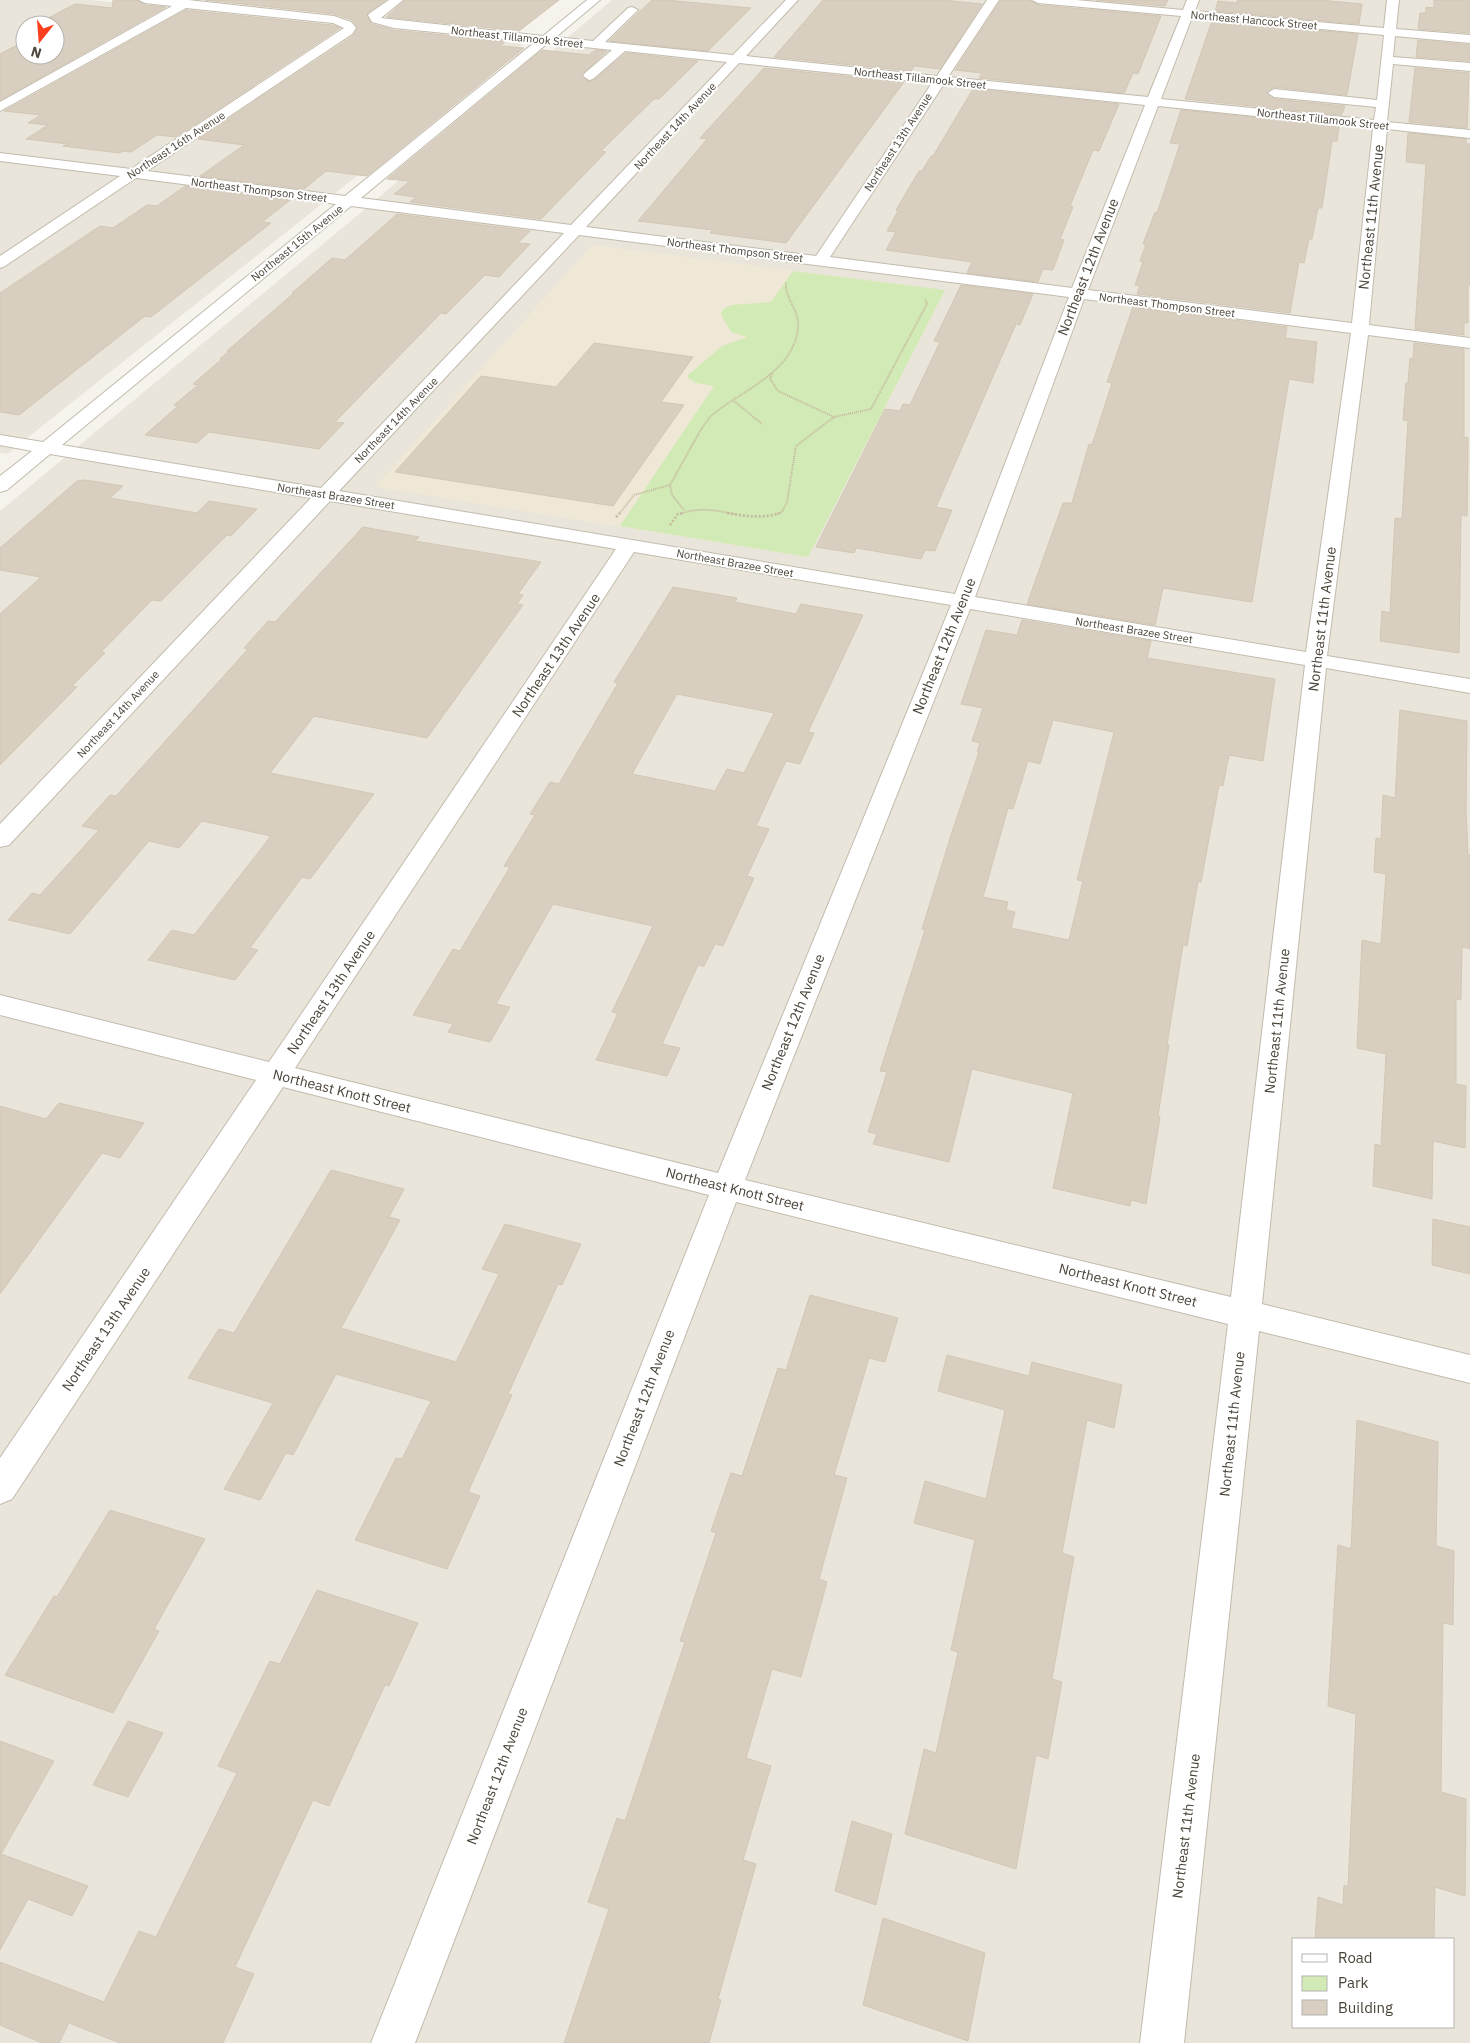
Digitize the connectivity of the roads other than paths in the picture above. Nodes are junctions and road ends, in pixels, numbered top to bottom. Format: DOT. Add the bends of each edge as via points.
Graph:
graph roads {
  1 [pos="145,0"];
  2 [pos="397,0"];
  3 [pos="594,0"];
  4 [pos="792,0"];
  5 [pos="993,0"];
  6 [pos="1038,0"];
  7 [pos="1393,0"];
  8 [pos="188,2"];
  9 [pos="1190,7"];
  10 [pos="632,10"];
  11 [pos="1390,32"];
  12 [pos="1470,39"];
  13 [pos="546,40"];
  14 [pos="595,45"];
  15 [pos="622,48"];
  16 [pos="736,60"];
  17 [pos="1387,60"];
  18 [pos="1470,67"];
  19 [pos="589,76"];
  20 [pos="939,80"];
  21 [pos="1274,93"];
  22 [pos="1153,102"];
  23 [pos="0,106"];
  24 [pos="1381,114"];
  25 [pos="1470,134"];
  26 [pos="0,158"];
  27 [pos="132,174"];
  28 [pos="349,201"];
  29 [pos="577,230"];
  30 [pos="821,260"];
  31 [pos="0,263"];
  32 [pos="1078,293"];
  33 [pos="1360,329"];
  34 [pos="1470,343"];
  35 [pos="0,440"];
  36 [pos="47,448"];
  37 [pos="0,486"];
  38 [pos="326,494"];
  39 [pos="629,545"];
  40 [pos="962,601"];
  41 [pos="1316,660"];
  42 [pos="1470,686"];
  43 [pos="0,839"];
  44 [pos="0,1005"];
  45 [pos="275,1074"];
  46 [pos="726,1187"];
  47 [pos="1245,1314"];
  48 [pos="1470,1370"];
  49 [pos="0,1488"];
  50 [pos="393,2043"];
  51 [pos="1162,2043"];
  1 -- 8 [label="street"];
  2 -- 13 [label="street, Northeast Tillamook Street" via="374,15 380,22"];
  3 -- 13 [label="street, Northeast 15th Avenue"];
  4 -- 16 [label="street, Northeast 14th Avenue"];
  5 -- 20 [label="street, Northeast 13th Avenue"];
  6 -- 9 [label="street, Northeast Hancock Street"];
  7 -- 11 [label="street, Northeast 11th Avenue"];
  8 -- 23 [label="street"];
  8 -- 27 [label="street, Northeast 16th Avenue" via="334,20 350,28"];
  9 -- 11 [label="street, Northeast Hancock Street"];
  9 -- 22 [label="street, Northeast 12th Avenue"];
  10 -- 14 [label="street"];
  11 -- 12 [label="street, Northeast Hancock Street"];
  11 -- 17 [label="street, Northeast 11th Avenue"];
  13 -- 14 [label="street, Northeast Tillamook Street"];
  13 -- 28 [label="street, Northeast 15th Avenue"];
  14 -- 15 [label="street, Northeast Tillamook Street"];
  15 -- 16 [label="street, Northeast Tillamook Street"];
  15 -- 19 [label="street"];
  16 -- 20 [label="street, Northeast Tillamook Street"];
  16 -- 29 [label="street, Northeast 14th Avenue"];
  17 -- 18 [label="street"];
  17 -- 24 [label="street, Northeast 11th Avenue"];
  20 -- 22 [label="street, Northeast Tillamook Street"];
  20 -- 30 [label="street, Northeast 13th Avenue"];
  21 -- 24 [label="street"];
  22 -- 24 [label="street, Northeast Tillamook Street"];
  22 -- 32 [label="street, Northeast 12th Avenue"];
  24 -- 25 [label="street, Northeast Tillamook Street"];
  24 -- 33 [label="street, Northeast 11th Avenue"];
  26 -- 27 [label="street, Northeast Thompson Street"];
  27 -- 28 [label="street, Northeast Thompson Street"];
  27 -- 31 [label="street, Northeast 16th Avenue"];
  28 -- 29 [label="street, Northeast Thompson Street"];
  28 -- 36 [label="street, Northeast 15th Avenue"];
  29 -- 30 [label="street, Northeast Thompson Street"];
  29 -- 38 [label="street, Northeast 14th Avenue"];
  30 -- 32 [label="street, Northeast Thompson Street"];
  32 -- 33 [label="street, Northeast Thompson Street"];
  32 -- 40 [label="street, Northeast 12th Avenue"];
  33 -- 34 [label="street, Northeast Thompson Street"];
  33 -- 41 [label="street, Northeast 11th Avenue"];
  35 -- 36 [label="street, Northeast Brazee Street"];
  36 -- 37 [label="street, Northeast 15th Avenue"];
  36 -- 38 [label="street, Northeast Brazee Street"];
  38 -- 39 [label="street, Northeast Brazee Street"];
  38 -- 43 [label="street, Northeast 14th Avenue"];
  39 -- 40 [label="street, Northeast Brazee Street"];
  39 -- 45 [label="street, Northeast 13th Avenue"];
  40 -- 41 [label="street, Northeast Brazee Street"];
  40 -- 46 [label="street, Northeast 12th Avenue"];
  41 -- 42 [label="street, Northeast Brazee Street"];
  41 -- 47 [label="street, Northeast 11th Avenue"];
  44 -- 45 [label="street, Northeast Knott Street"];
  45 -- 46 [label="street, Northeast Knott Street"];
  45 -- 49 [label="street, Northeast 13th Avenue"];
  46 -- 47 [label="street, Northeast Knott Street"];
  46 -- 50 [label="street, Northeast 12th Avenue"];
  47 -- 48 [label="street, Northeast Knott Street"];
  47 -- 51 [label="street, Northeast 11th Avenue"];
}
